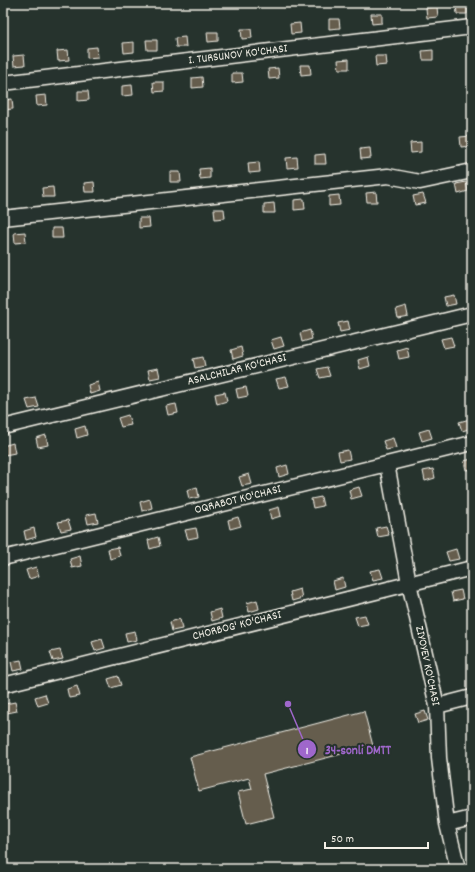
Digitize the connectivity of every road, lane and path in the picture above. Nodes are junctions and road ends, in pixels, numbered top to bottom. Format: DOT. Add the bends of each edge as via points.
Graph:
graph roads {
  1 [pos="472,27"];
  2 [pos="3,83"];
  3 [pos="472,171"];
  4 [pos="3,218"];
  5 [pos="472,314"];
  6 [pos="3,427"];
  7 [pos="472,443"];
  8 [pos="387,464"];
  9 [pos="3,558"];
  10 [pos="472,568"];
  11 [pos="409,583"];
  12 [pos="3,685"];
  13 [pos="472,697"];
  14 [pos="437,706"];
  15 [pos="472,818"];
  16 [pos="447,824"];
  17 [pos="458,869"];
  1 -- 2 [label="street, I. TURSUNOV KO'CHASI"];
  3 -- 4 [label="street" via="420,182 388,176"];
  5 -- 6 [label="street, ASALCHILAR KO'CHASI"];
  7 -- 8 [label="street, OQRABOT KO'CHASI"];
  8 -- 9 [label="street, OQRABOT KO'CHASI"];
  8 -- 11 [label="street, ZIYOYEV KO'CHASI"];
  10 -- 11 [label="street, CHORBOG' KO'CHASI"];
  11 -- 12 [label="street, CHORBOG' KO'CHASI"];
  11 -- 14 [label="street, ZIYOYEV KO'CHASI"];
  13 -- 14 [label="street"];
  14 -- 16 [label="street, ZIYOYEV KO'CHASI" via="439,758"];
  15 -- 16 [label="street"];
  16 -- 17 [label="street, ZIYOYEV KO'CHASI"];
}
